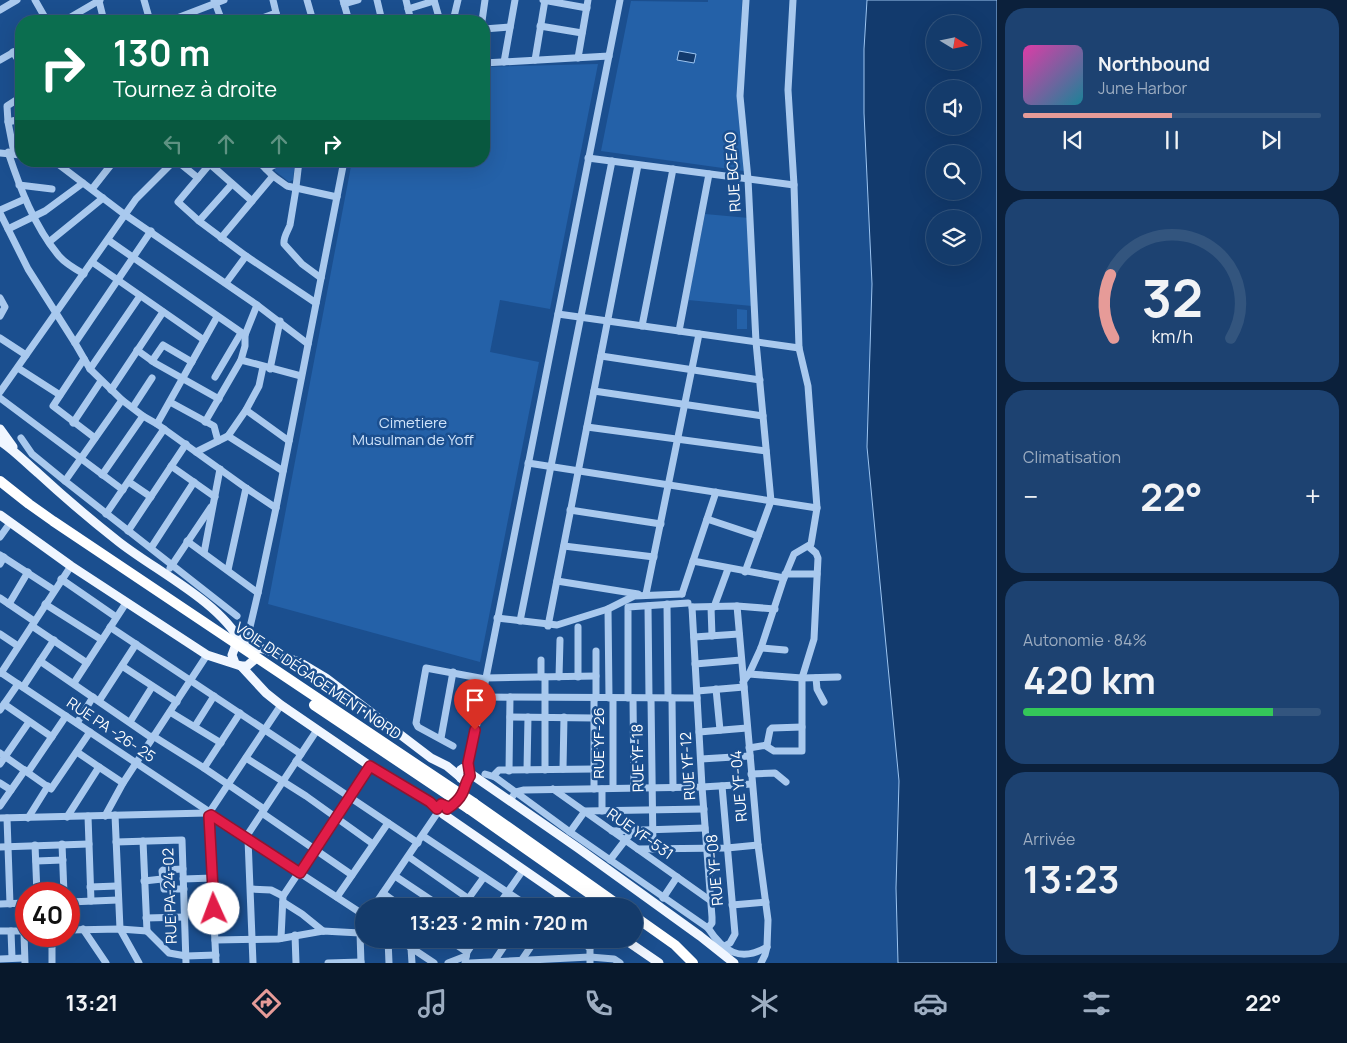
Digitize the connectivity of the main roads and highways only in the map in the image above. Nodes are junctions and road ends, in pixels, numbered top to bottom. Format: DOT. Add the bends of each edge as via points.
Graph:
graph roads {
  1 [pos="0,429"];
  2 [pos="2,443"];
  3 [pos="19,454"];
  4 [pos="0,481"];
  5 [pos="0,489"];
  6 [pos="0,515"];
  7 [pos="234,630"];
  8 [pos="248,630"];
  9 [pos="244,648"];
  10 [pos="210,656"];
  11 [pos="242,665"];
  12 [pos="468,774"];
  13 [pos="471,806"];
  14 [pos="441,808"];
  15 [pos="564,898"];
  16 [pos="596,898"];
  17 [pos="608,898"];
  18 [pos="643,922"];
  19 [pos="643,930"];
  20 [pos="637,948"];
  21 [pos="732,962"];
  22 [pos="659,963"];
  23 [pos="685,963"];
  24 [pos="693,963"];
  1 -- 3 [label="main road"];
  2 -- 3 [label="main road"];
  3 -- 7 [label="main road" via="120,543 210,607"];
  4 -- 13 [label="highway, VOIE DE DÉGAGEMENT NORD, bridge" via="53,521"];
  5 -- 13 [label="highway, VOIE DE DÉGAGEMENT NORD, bridge" via="50,527"];
  6 -- 10 [label="main road" via="126,603"];
  7 -- 8 [label="main road"];
  7 -- 9 [label="main road"];
  9 -- 10 [label="main road"];
  9 -- 11 [label="main road" via="232,658"];
  9 -- 11 [label="main road" via="254,660"];
  9 -- 12 [label="main road" via="258,648 301,663 326,678 431,758"];
  10 -- 11 [label="main road"];
  11 -- 14 [label="main road" via="255,682 281,705 370,766"];
  12 -- 14 [label="main road" via="458,795"];
  12 -- 21 [label="main road" via="510,800"];
  13 -- 16 [label="highway, VOIE DE DÉGAGEMENT NORD"];
  13 -- 17 [label="highway, VOIE DE DÉGAGEMENT NORD"];
  14 -- 15 [label="main road" via="452,820"];
  18 -- 24 [label="highway" via="675,945"];
  19 -- 23 [label="highway"];
  20 -- 22 [label="main road"];
}
